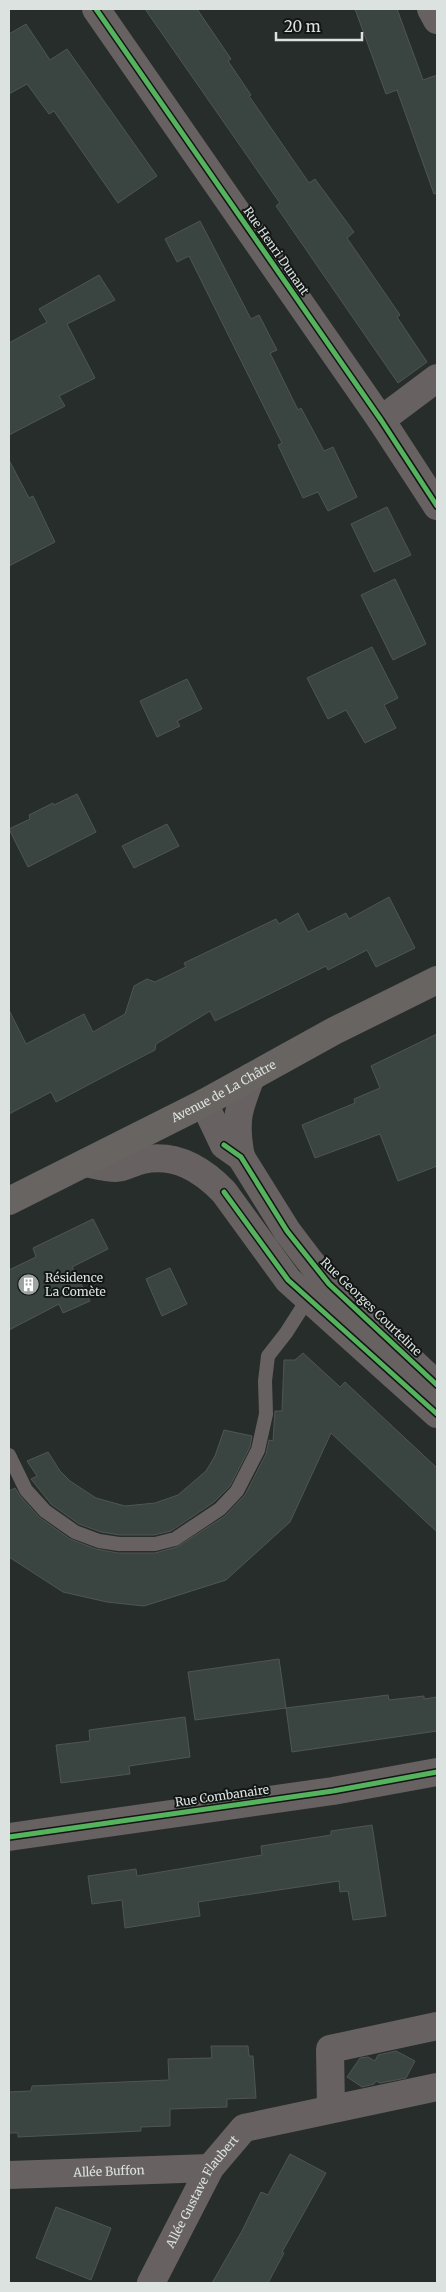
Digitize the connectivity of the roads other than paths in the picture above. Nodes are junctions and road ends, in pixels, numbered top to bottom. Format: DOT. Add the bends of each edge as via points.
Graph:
graph roads {
  1 [pos="96,9"];
  2 [pos="431,9"];
  3 [pos="437,20"];
  4 [pos="437,378"];
  5 [pos="381,420"];
  6 [pos="437,506"];
  7 [pos="437,980"];
  8 [pos="252,1077"];
  9 [pos="204,1102"];
  10 [pos="232,1151"];
  11 [pos="85,1163"];
  12 [pos="224,1192"];
  13 [pos="9,1201"];
  14 [pos="309,1297"];
  15 [pos="437,1385"];
  16 [pos="437,1414"];
  17 [pos="9,1455"];
  18 [pos="436,1778"];
  19 [pos="9,1837"];
  20 [pos="437,2026"];
  21 [pos="437,2087"];
  22 [pos="331,2108"];
  23 [pos="210,2168"];
  24 [pos="9,2175"];
  25 [pos="151,2283"];
  1 -- 5 [label="street, Rue Henri Dunant"];
  2 -- 3 [label="street"];
  4 -- 5 [label="street"];
  5 -- 6 [label="street, Rue Henri Dunant"];
  7 -- 8 [label="main road, Avenue de La Châtre" via="334,1031"];
  8 -- 9 [label="main road, Avenue de La Châtre"];
  8 -- 10 [label="street, Rue Georges Courteline" via="237,1112 237,1136"];
  9 -- 10 [label="street, Rue Georges Courteline"];
  9 -- 11 [label="main road, Avenue de La Châtre"];
  10 -- 12 [label="street, Rue Georges Courteline" via="218,1159"];
  10 -- 15 [label="street, Rue Georges Courteline" via="287,1231 329,1284"];
  11 -- 12 [label="street, Rue Georges Courteline" via="116,1168 162,1157 192,1167"];
  11 -- 13 [label="main road, Avenue de La Châtre"];
  12 -- 14 [label="street, Rue Georges Courteline" via="288,1280"];
  14 -- 16 [label="street, Rue Georges Courteline"];
  14 -- 17 [label="lane" via="268,1356 266,1414 258,1450 237,1491 220,1509 174,1539 155,1544 119,1544 74,1532 45,1511 26,1490"];
  18 -- 19 [label="street, Rue Combanaire"];
  20 -- 22 [label="street" via="330,2049"];
  21 -- 22 [label="street, Allée Gustave Flaubert"];
  22 -- 23 [label="street, Allée Gustave Flaubert" via="244,2128"];
  23 -- 24 [label="street, Allée Buffon"];
  23 -- 25 [label="street, Allée Gustave Flaubert"];
}
